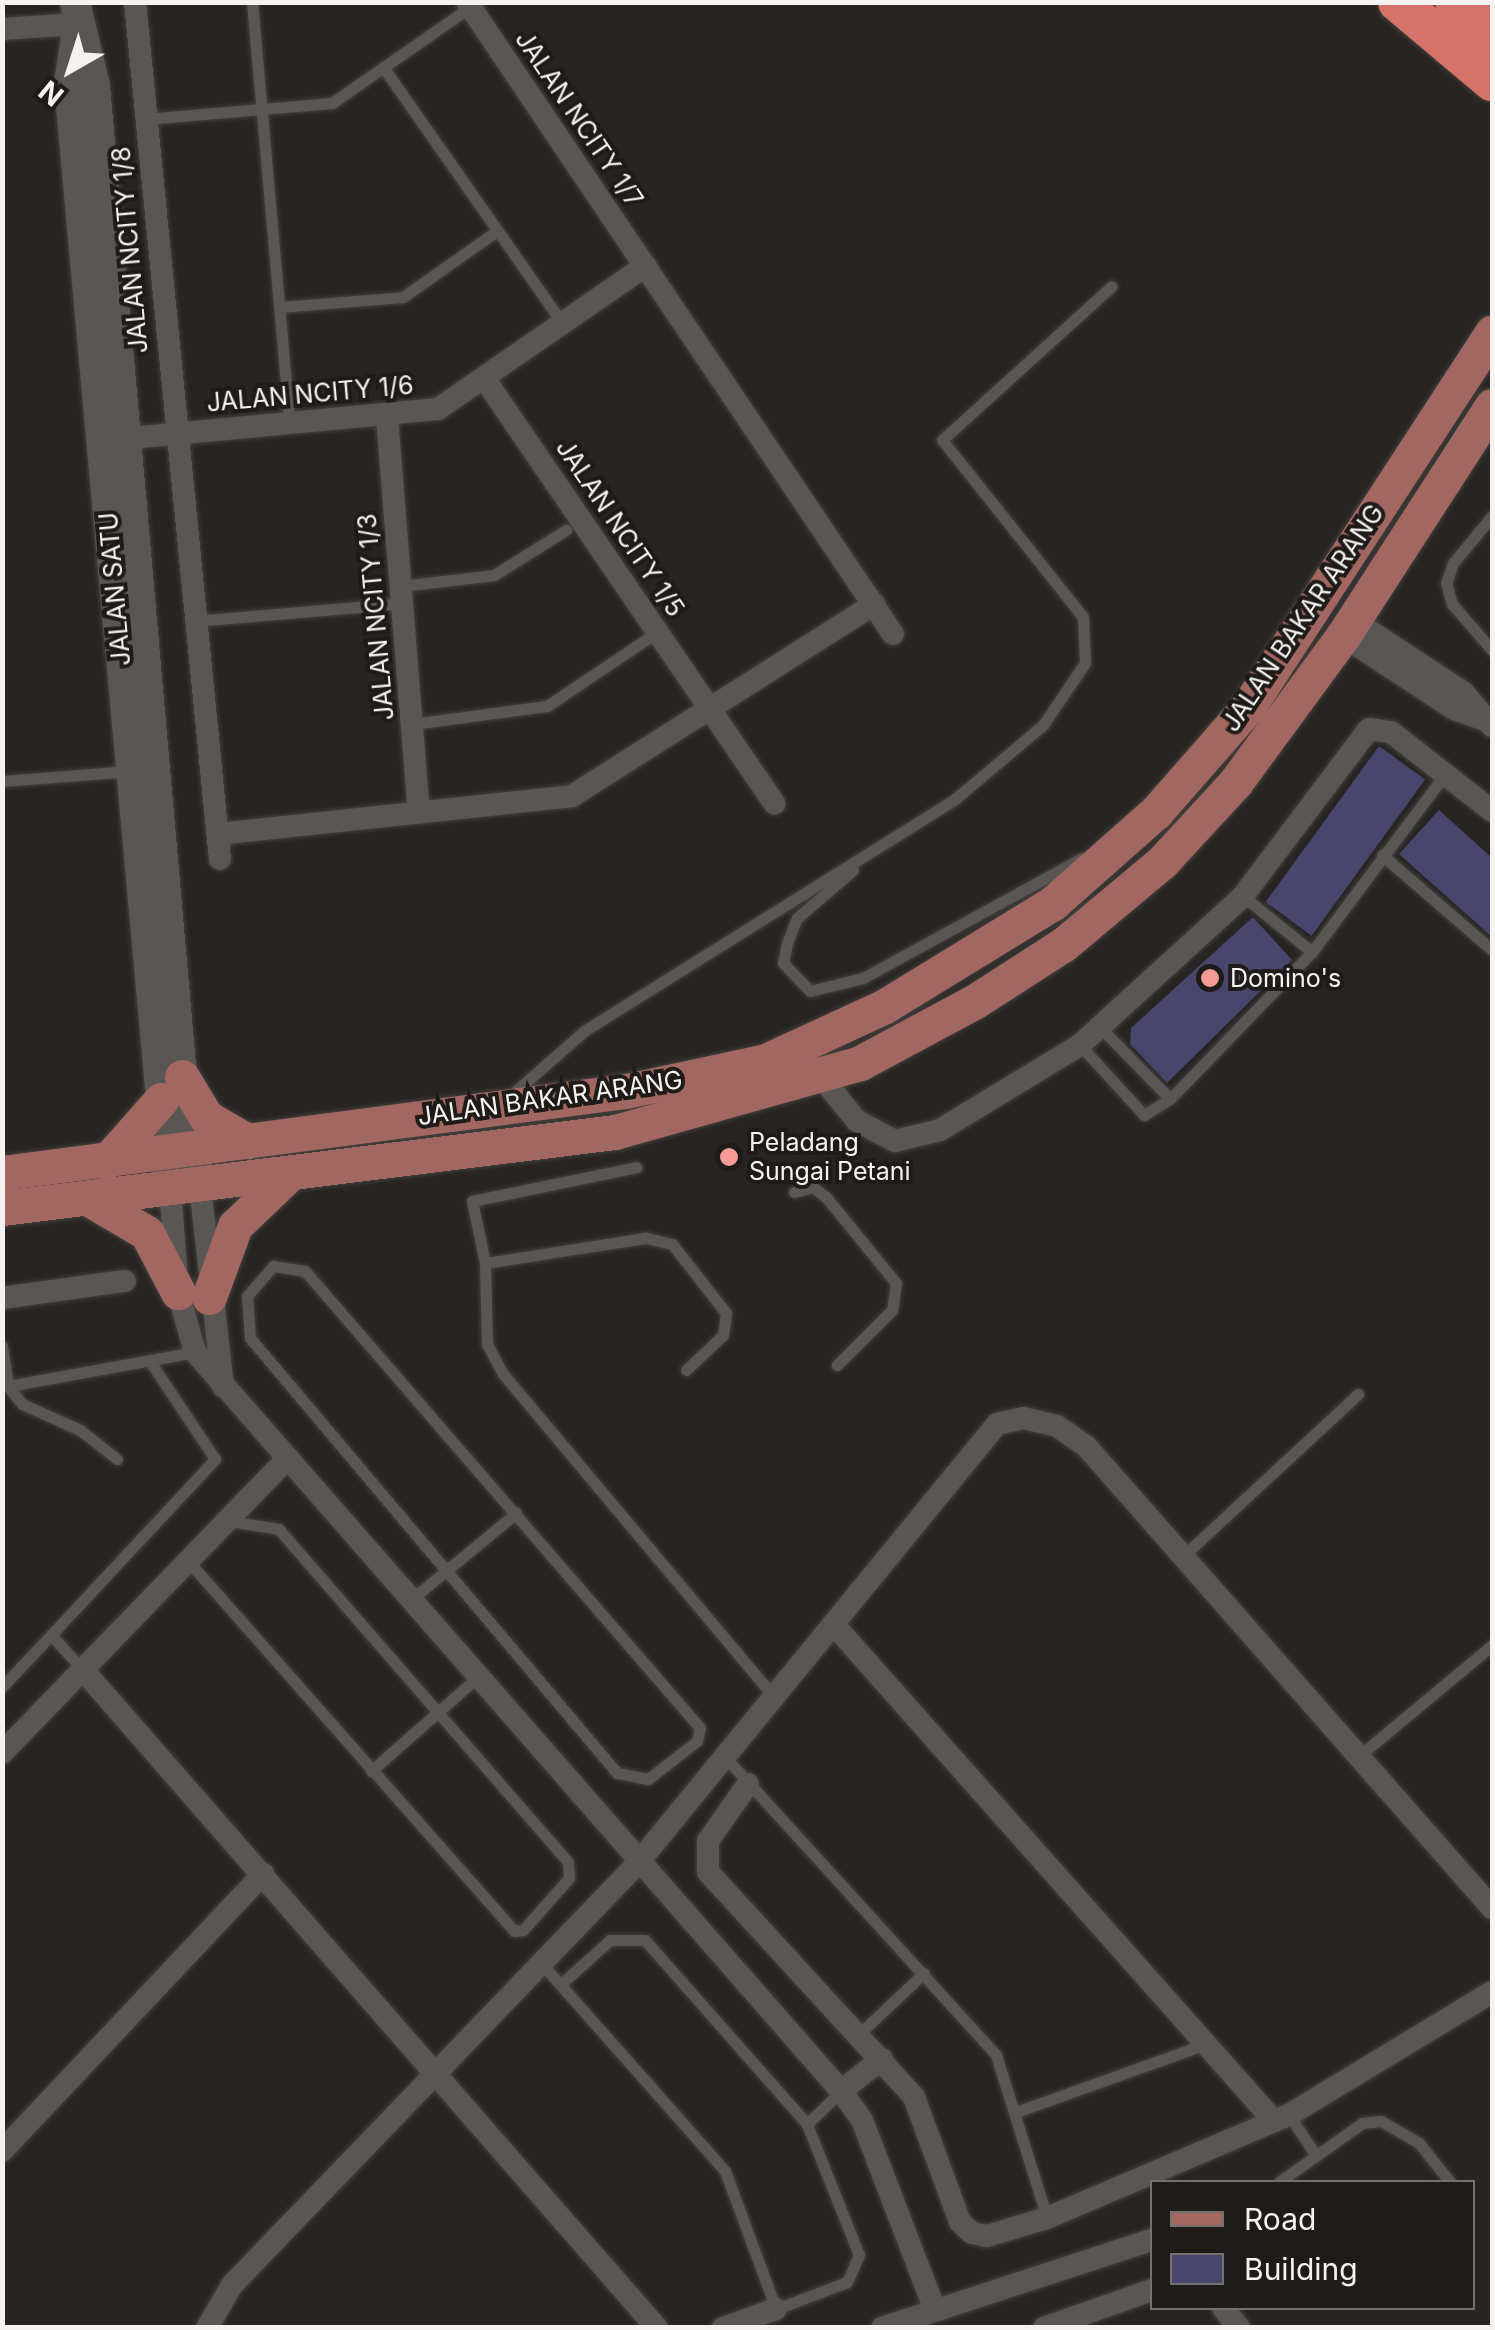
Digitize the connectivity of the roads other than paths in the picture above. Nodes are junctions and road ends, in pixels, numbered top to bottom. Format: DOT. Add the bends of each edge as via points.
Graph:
graph roads {
  1 [pos="135,2"];
  2 [pos="252,2"];
  3 [pos="1398,2"];
  4 [pos="1455,2"];
  5 [pos="468,5"];
  6 [pos="76,13"];
  7 [pos="2,30"];
  8 [pos="1492,33"];
  9 [pos="383,68"];
  10 [pos="1492,81"];
  11 [pos="262,109"];
  12 [pos="146,119"];
  13 [pos="497,231"];
  14 [pos="645,266"];
  15 [pos="1112,286"];
  16 [pos="280,307"];
  17 [pos="562,323"];
  18 [pos="1492,332"];
  19 [pos="484,378"];
  20 [pos="1492,406"];
  21 [pos="388,417"];
  22 [pos="290,424"];
  23 [pos="174,432"];
  24 [pos="115,439"];
  25 [pos="1492,516"];
  26 [pos="566,530"];
  27 [pos="402,594"];
  28 [pos="874,604"];
  29 [pos="194,621"];
  30 [pos="1348,628"];
  31 [pos="657,632"];
  32 [pos="894,634"];
  33 [pos="1492,650"];
  34 [pos="710,709"];
  35 [pos="1488,723"];
  36 [pos="412,724"];
  37 [pos="144,770"];
  38 [pos="1446,773"];
  39 [pos="2,781"];
  40 [pos="774,803"];
  41 [pos="1492,811"];
  42 [pos="1156,812"];
  43 [pos="420,813"];
  44 [pos="218,834"];
  45 [pos="872,854"];
  46 [pos="1382,855"];
  47 [pos="220,860"];
  48 [pos="1244,896"];
  49 [pos="1492,950"];
  50 [pos="1312,952"];
  51 [pos="1100,1027"];
  52 [pos="1080,1045"];
  53 [pos="821,1077"];
  54 [pos="172,1089"];
  55 [pos="1170,1099"];
  56 [pos="500,1106"];
  57 [pos="247,1141"];
  58 [pos="106,1162"];
  59 [pos="637,1167"];
  60 [pos="183,1170"];
  61 [pos="2,1173"];
  62 [pos="286,1177"];
  63 [pos="794,1192"];
  64 [pos="88,1199"];
  65 [pos="2,1208"];
  66 [pos="486,1264"];
  67 [pos="125,1280"];
  68 [pos="193,1294"];
  69 [pos="2,1298"];
  70 [pos="2,1346"];
  71 [pos="196,1352"];
  72 [pos="838,1365"];
  73 [pos="152,1366"];
  74 [pos="686,1370"];
  75 [pos="223,1389"];
  76 [pos="9,1393"];
  77 [pos="1358,1394"];
  78 [pos="288,1458"];
  79 [pos="117,1459"];
  80 [pos="516,1513"];
  81 [pos="229,1521"];
  82 [pos="1182,1557"];
  83 [pos="189,1562"];
  84 [pos="448,1569"];
  85 [pos="413,1598"];
  86 [pos="835,1626"];
  87 [pos="52,1635"];
  88 [pos="1492,1645"];
  89 [pos="84,1672"];
  90 [pos="480,1675"];
  91 [pos="2,1687"];
  92 [pos="775,1698"];
  93 [pos="440,1710"];
  94 [pos="2,1753"];
  95 [pos="1359,1756"];
  96 [pos="726,1758"];
  97 [pos="372,1771"];
  98 [pos="748,1784"];
  99 [pos="638,1864"];
  100 [pos="263,1874"];
  101 [pos="1492,1908"];
  102 [pos="542,1964"];
  103 [pos="924,1973"];
  104 [pos="560,1984"];
  105 [pos="1492,1992"];
  106 [pos="859,2034"];
  107 [pos="1206,2044"];
  108 [pos="882,2059"];
  109 [pos="439,2073"];
  110 [pos="841,2091"];
  111 [pos="1016,2112"];
  112 [pos="1282,2118"];
  113 [pos="806,2124"];
  114 [pos="2,2151"];
  115 [pos="1314,2154"];
  116 [pos="1282,2180"];
  117 [pos="1448,2180"];
  118 [pos="1047,2218"];
  119 [pos="1150,2241"];
  120 [pos="1150,2291"];
  121 [pos="934,2308"];
  122 [pos="776,2310"];
  123 [pos="207,2328"];
  124 [pos="657,2328"];
  125 [pos="723,2328"];
  126 [pos="882,2328"];
  127 [pos="1044,2328"];
  1 -- 12 [label="street, JALAN NCITY 1/8"];
  2 -- 11 [label="lane"];
  3 -- 10 [label="highway"];
  4 -- 8 [label="highway"];
  5 -- 9 [label="lane"];
  5 -- 14 [label="street, JALAN NCITY 1/7"];
  6 -- 7 [label="street"];
  6 -- 24 [label="main road, JALAN SATU" via="95,86"];
  9 -- 11 [label="lane" via="332,103"];
  9 -- 13 [label="lane"];
  11 -- 12 [label="lane"];
  11 -- 16 [label="lane"];
  12 -- 23 [label="street, JALAN NCITY 1/8"];
  13 -- 16 [label="lane" via="402,297"];
  13 -- 17 [label="lane"];
  14 -- 17 [label="street, JALAN NCITY 1/6"];
  14 -- 28 [label="street, JALAN NCITY 1/7"];
  15 -- 45 [label="lane" via="942,440 1083,617 1085,663 1043,725 955,799"];
  16 -- 22 [label="lane"];
  17 -- 19 [label="street, JALAN NCITY 1/6"];
  18 -- 42 [label="main road, JALAN BAKAR ARANG" via="1248,707"];
  19 -- 21 [label="street, JALAN NCITY 1/6" via="438,410"];
  19 -- 31 [label="street, JALAN NCITY 1/5"];
  20 -- 30 [label="main road, JALAN BAKAR ARANG"];
  21 -- 22 [label="street, JALAN NCITY 1/6"];
  21 -- 27 [label="street, JALAN NCITY 1/3"];
  22 -- 23 [label="street, JALAN NCITY 1/6"];
  23 -- 24 [label="street, JALAN NCITY 1/6"];
  23 -- 29 [label="street, JALAN NCITY 1/8"];
  24 -- 37 [label="main road, JALAN SATU"];
  25 -- 33 [label="lane" via="1453,562 1446,583 1452,604"];
  26 -- 27 [label="lane" via="494,575"];
  27 -- 29 [label="lane"];
  27 -- 36 [label="street, JALAN NCITY 1/3"];
  28 -- 32 [label="street, JALAN NCITY 1/7"];
  28 -- 34 [label="street"];
  29 -- 44 [label="street, JALAN NCITY 1/8"];
  30 -- 35 [label="street" via="1464,694"];
  30 -- 53 [label="main road, JALAN BAKAR ARANG" via="1235,783 1162,862 1064,944 974,1002"];
  31 -- 34 [label="street, JALAN NCITY 1/5"];
  31 -- 36 [label="lane" via="547,706"];
  34 -- 40 [label="street, JALAN NCITY 1/5"];
  34 -- 43 [label="street" via="572,796"];
  36 -- 43 [label="street, JALAN NCITY 1/3"];
  37 -- 39 [label="lane"];
  37 -- 54 [label="main road, JALAN SATU"];
  38 -- 41 [label="street"];
  38 -- 46 [label="lane"];
  38 -- 48 [label="street" via="1392,732 1369,730"];
  42 -- 45 [label="lane" via="863,978 810,991 783,962 797,918"];
  42 -- 56 [label="main road, JALAN BAKAR ARANG" via="1053,903 975,954 766,1061 626,1091"];
  43 -- 44 [label="street"];
  44 -- 47 [label="street, JALAN NCITY 1/8"];
  45 -- 56 [label="lane" via="584,1030"];
  46 -- 49 [label="lane"];
  46 -- 50 [label="lane"];
  48 -- 50 [label="lane"];
  48 -- 51 [label="street"];
  50 -- 55 [label="lane"];
  51 -- 52 [label="street"];
  51 -- 55 [label="lane"];
  52 -- 53 [label="street" via="940,1130 895,1142 857,1121"];
  52 -- 55 [label="lane" via="1144,1115"];
  53 -- 62 [label="main road, JALAN BAKAR ARANG" via="615,1132"];
  54 -- 57 [label="main road"];
  54 -- 58 [label="main road"];
  54 -- 60 [label="main road, JALAN SATU"];
  56 -- 57 [label="main road, JALAN BAKAR ARANG"];
  57 -- 60 [label="main road, JALAN BAKAR ARANG"];
  58 -- 60 [label="main road, JALAN BAKAR ARANG"];
  58 -- 61 [label="main road, JALAN BAKAR ARANG"];
  59 -- 66 [label="lane" via="472,1201"];
  60 -- 62 [label="main road, JALAN BAKAR ARANG"];
  60 -- 64 [label="main road, JALAN BAKAR ARANG"];
  60 -- 68 [label="street"];
  62 -- 68 [label="main road" via="236,1226"];
  63 -- 72 [label="lane" via="813,1187 826,1196 896,1283 892,1310"];
  64 -- 65 [label="main road, JALAN BAKAR ARANG"];
  64 -- 68 [label="main road" via="147,1233"];
  66 -- 74 [label="lane" via="645,1238 672,1244 726,1313 723,1335"];
  66 -- 92 [label="lane" via="487,1344 503,1374"];
  67 -- 69 [label="street"];
  68 -- 71 [label="street"];
  68 -- 75 [label="street"];
  70 -- 76 [label="lane"];
  71 -- 73 [label="lane"];
  71 -- 75 [label="street"];
  73 -- 76 [label="lane"];
  73 -- 87 [label="lane" via="215,1459"];
  75 -- 78 [label="street"];
  76 -- 79 [label="lane"];
  77 -- 82 [label="lane"];
  78 -- 81 [label="street"];
  78 -- 85 [label="street"];
  80 -- 84 [label="lane"];
  80 -- 84 [label="lane" via="700,1728 697,1741 648,1779 617,1773"];
  80 -- 84 [label="lane" via="304,1271 274,1266 257,1277 247,1296 250,1338"];
  81 -- 83 [label="street"];
  81 -- 93 [label="lane" via="279,1529"];
  82 -- 86 [label="street" via="1086,1446 1056,1426 1023,1418 997,1424 974,1446"];
  82 -- 95 [label="street"];
  83 -- 89 [label="street"];
  83 -- 97 [label="lane"];
  84 -- 85 [label="lane"];
  85 -- 90 [label="street"];
  86 -- 92 [label="street"];
  86 -- 107 [label="street"];
  87 -- 89 [label="lane"];
  87 -- 91 [label="lane"];
  88 -- 95 [label="lane"];
  89 -- 94 [label="street"];
  89 -- 100 [label="street"];
  90 -- 93 [label="lane"];
  90 -- 99 [label="street"];
  92 -- 96 [label="street"];
  93 -- 97 [label="lane"];
  93 -- 97 [label="lane" via="568,1862 569,1878 524,1930 514,1931"];
  95 -- 101 [label="street"];
  96 -- 98 [label="lane"];
  96 -- 99 [label="street"];
  98 -- 103 [label="lane"];
  98 -- 106 [label="street" via="708,1841 708,1872"];
  99 -- 102 [label="street"];
  99 -- 110 [label="street"];
  100 -- 109 [label="street"];
  100 -- 114 [label="street"];
  102 -- 104 [label="lane"];
  102 -- 109 [label="street"];
  103 -- 106 [label="lane"];
  103 -- 111 [label="lane" via="996,2054"];
  104 -- 113 [label="lane" via="610,1940 644,1940"];
  104 -- 122 [label="lane" via="733,2182"];
  105 -- 112 [label="street"];
  106 -- 108 [label="street"];
  107 -- 111 [label="lane"];
  107 -- 112 [label="street"];
  108 -- 110 [label="street"];
  108 -- 118 [label="street" via="914,2097 960,2222 988,2236"];
  109 -- 123 [label="street" via="232,2285"];
  109 -- 124 [label="street"];
  110 -- 113 [label="lane"];
  110 -- 121 [label="street" via="862,2120"];
  111 -- 118 [label="lane"];
  112 -- 115 [label="lane"];
  112 -- 118 [label="street"];
  113 -- 122 [label="lane" via="860,2255 858,2270"];
  115 -- 116 [label="lane"];
  115 -- 117 [label="lane" via="1362,2123 1382,2121 1419,2143"];
  119 -- 121 [label="street"];
  120 -- 127 [label="street"];
  121 -- 126 [label="street"];
  122 -- 125 [label="street"];
}
